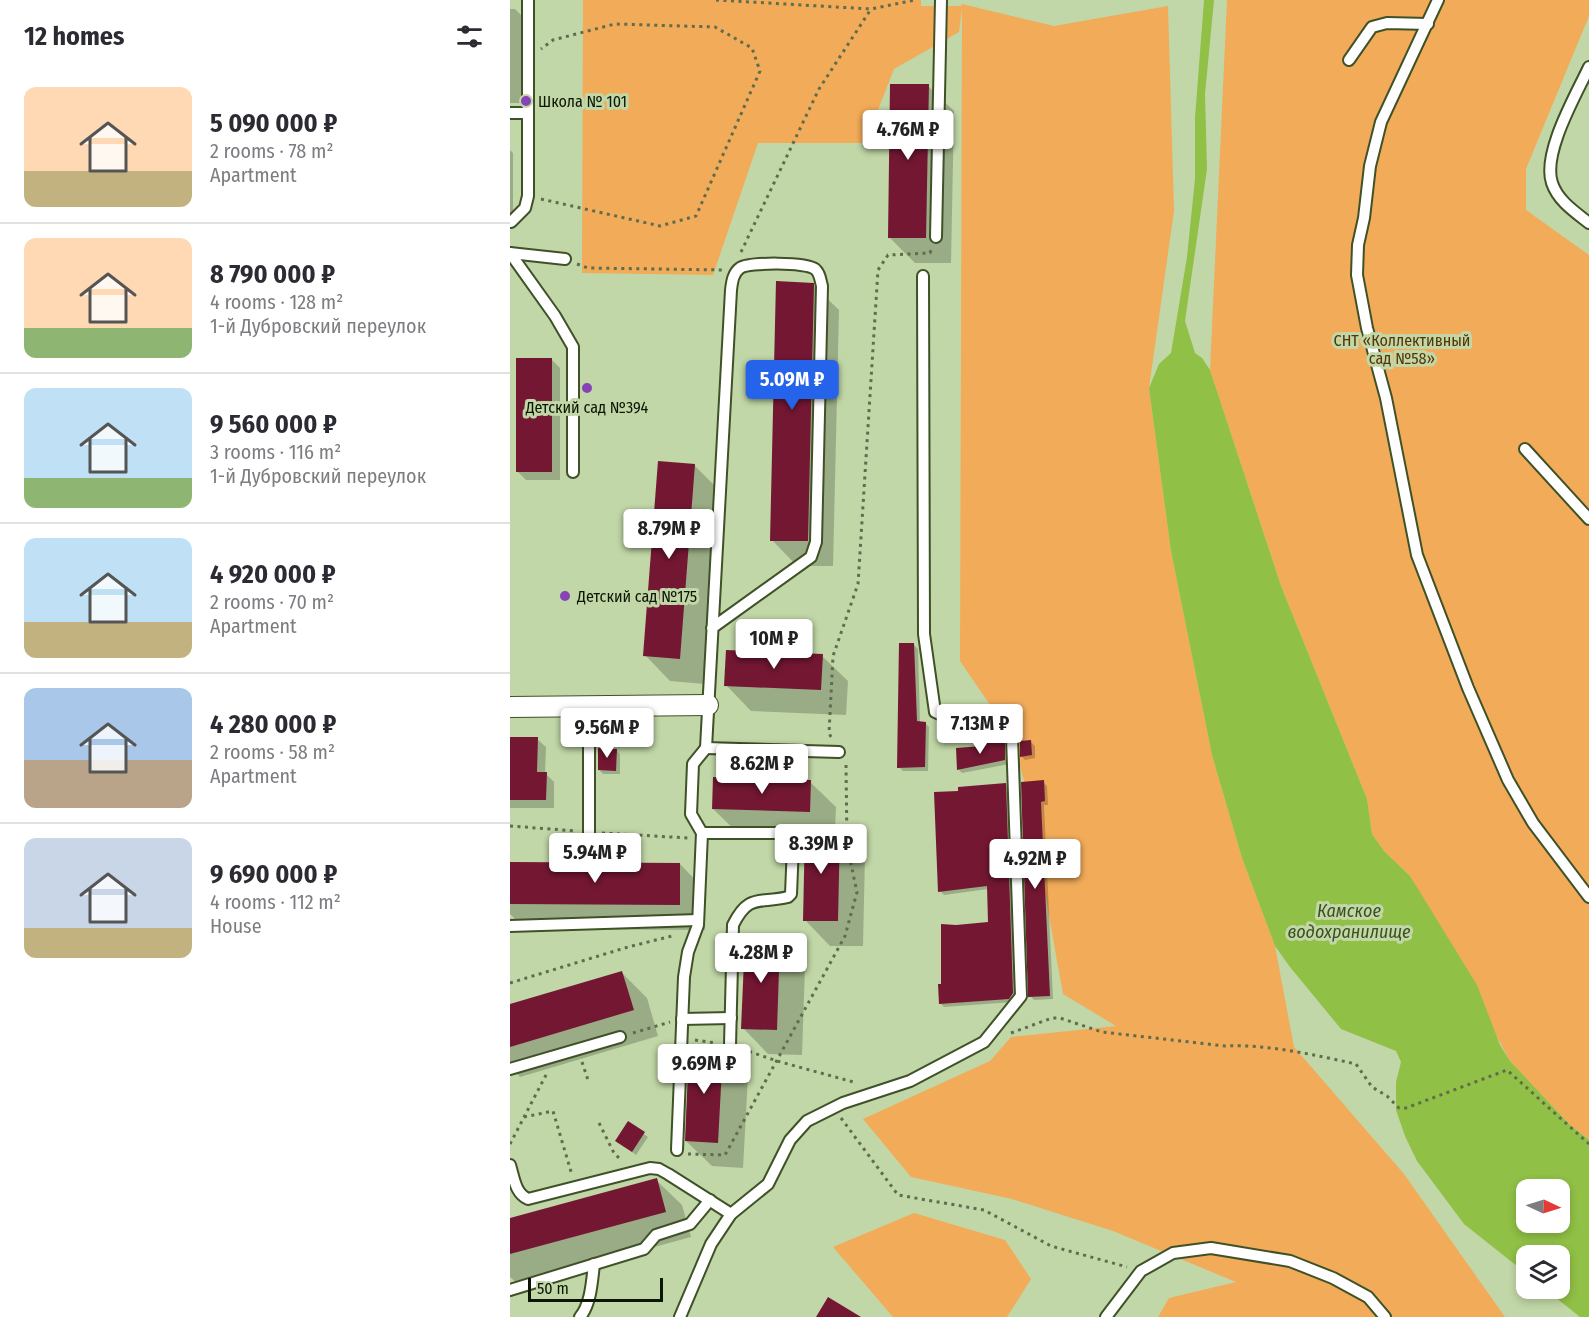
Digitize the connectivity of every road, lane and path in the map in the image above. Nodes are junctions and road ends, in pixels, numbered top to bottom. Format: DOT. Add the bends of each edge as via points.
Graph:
graph roads {
  1 [pos="528,0"];
  2 [pos="716,0"];
  3 [pos="915,0"];
  4 [pos="941,0"];
  5 [pos="1438,0"];
  6 [pos="871,9"];
  7 [pos="1428,24"];
  8 [pos="1349,60"];
  9 [pos="527,61"];
  10 [pos="1589,67"];
  11 [pos="510,113"];
  12 [pos="527,113"];
  13 [pos="528,196"];
  14 [pos="511,222"];
  15 [pos="1589,223"];
  16 [pos="936,237"];
  17 [pos="510,253"];
  18 [pos="565,259"];
  19 [pos="734,271"];
  20 [pos="923,276"];
  21 [pos="1525,449"];
  22 [pos="573,472"];
  23 [pos="1589,519"];
  24 [pos="712,628"];
  25 [pos="708,705"];
  26 [pos="589,706"];
  27 [pos="510,707"];
  28 [pos="706,748"];
  29 [pos="839,752"];
  30 [pos="510,826"];
  31 [pos="589,832"];
  32 [pos="702,836"];
  33 [pos="589,846"];
  34 [pos="1589,897"];
  35 [pos="510,926"];
  36 [pos="697,926"];
  37 [pos="510,983"];
  38 [pos="731,1018"];
  39 [pos="682,1019"];
  40 [pos="620,1037"];
  41 [pos="682,1038"];
  42 [pos="984,1042"];
  43 [pos="730,1045"];
  44 [pos="577,1050"];
  45 [pos="556,1055"];
  46 [pos="777,1061"];
  47 [pos="510,1069"];
  48 [pos="588,1080"];
  49 [pos="883,1090"];
  50 [pos="834,1108"];
  51 [pos="524,1117"];
  52 [pos="599,1123"];
  53 [pos="1589,1143"];
  54 [pos="510,1144"];
  55 [pos="677,1152"];
  56 [pos="510,1165"];
  57 [pos="634,1171"];
  58 [pos="576,1187"];
  59 [pos="710,1200"];
  60 [pos="731,1214"];
  61 [pos="594,1264"];
  62 [pos="1141,1271"];
  63 [pos="510,1290"];
  64 [pos="580,1317"];
  65 [pos="680,1317"];
  66 [pos="1106,1317"];
  67 [pos="1385,1317"];
  1 -- 9 [label="lane"];
  2 -- 6 [label="path"];
  3 -- 6 [label="path"];
  4 -- 16 [label="lane"];
  5 -- 7 [label="lane"];
  6 -- 19 [label="path" via="819,89"];
  7 -- 8 [label="lane" via="1388,23 1372,27"];
  7 -- 34 [label="lane" via="1381,122 1370,166 1357,275 1418,555 1508,780 1533,823"];
  9 -- 12 [label="lane"];
  9 -- 13 [label="path" via="553,40 615,24 716,27 752,48 760,71 696,216 660,226"];
  10 -- 15 [label="lane" via="1554,143 1549,167 1552,183 1563,201"];
  11 -- 12 [label="lane"];
  12 -- 13 [label="lane"];
  13 -- 14 [label="lane" via="525,208"];
  16 -- 29 [label="path" via="930,253 888,255 878,270 858,584 832,656 829,734"];
  17 -- 18 [label="lane"];
  17 -- 22 [label="lane" via="573,347"];
  18 -- 19 [label="path" via="588,268"];
  19 -- 24 [label="lane"];
  19 -- 24 [label="lane" via="751,264 803,265 819,273 822,286 816,542 815,550 804,562"];
  20 -- 42 [label="lane" via="924,634 935,712 976,731 1012,737 1021,996"];
  21 -- 23 [label="lane"];
  24 -- 25 [label="lane"];
  25 -- 26 [label="street"];
  25 -- 28 [label="lane"];
  26 -- 27 [label="street"];
  26 -- 31 [label="lane"];
  28 -- 29 [label="lane"];
  28 -- 32 [label="lane" via="693,764 691,814"];
  29 -- 46 [label="path" via="847,766 847,846 857,892 845,936"];
  30 -- 31 [label="path"];
  31 -- 32 [label="path"];
  31 -- 33 [label="lane"];
  32 -- 36 [label="lane"];
  32 -- 38 [label="lane" via="788,834 793,845 791,894 756,900 740,912 733,925"];
  35 -- 36 [label="lane"];
  36 -- 37 [label="path"];
  36 -- 39 [label="lane" via="688,952"];
  38 -- 39 [label="lane"];
  38 -- 43 [label="lane"];
  39 -- 40 [label="path"];
  39 -- 41 [label="lane"];
  40 -- 44 [label="lane"];
  41 -- 43 [label="path"];
  41 -- 55 [label="lane"];
  42 -- 49 [label="lane" via="910,1081"];
  42 -- 53 [label="path" via="1060,1018 1102,1032 1323,1057 1356,1064 1372,1087 1399,1108 1507,1070"];
  43 -- 46 [label="path"];
  44 -- 45 [label="lane"];
  44 -- 48 [label="path"];
  45 -- 47 [label="lane"];
  45 -- 51 [label="path"];
  46 -- 49 [label="path"];
  46 -- 55 [label="path" via="725,1155"];
  49 -- 50 [label="lane"];
  50 -- 60 [label="lane" via="807,1121 790,1140 768,1184"];
  50 -- 62 [label="path" via="898,1195 984,1210 1051,1246"];
  51 -- 54 [label="path"];
  51 -- 58 [label="path" via="553,1111"];
  52 -- 57 [label="path" via="614,1153"];
  56 -- 58 [label="lane" via="521,1196 528,1200"];
  57 -- 58 [label="lane"];
  57 -- 59 [label="lane" via="659,1169"];
  59 -- 60 [label="lane"];
  59 -- 61 [label="lane" via="690,1224 656,1235 644,1249"];
  60 -- 65 [label="lane" via="711,1244"];
  61 -- 63 [label="lane"];
  61 -- 64 [label="lane"];
  62 -- 66 [label="lane"];
  62 -- 67 [label="lane" via="1173,1253 1211,1248 1290,1261 1368,1297"];
}
